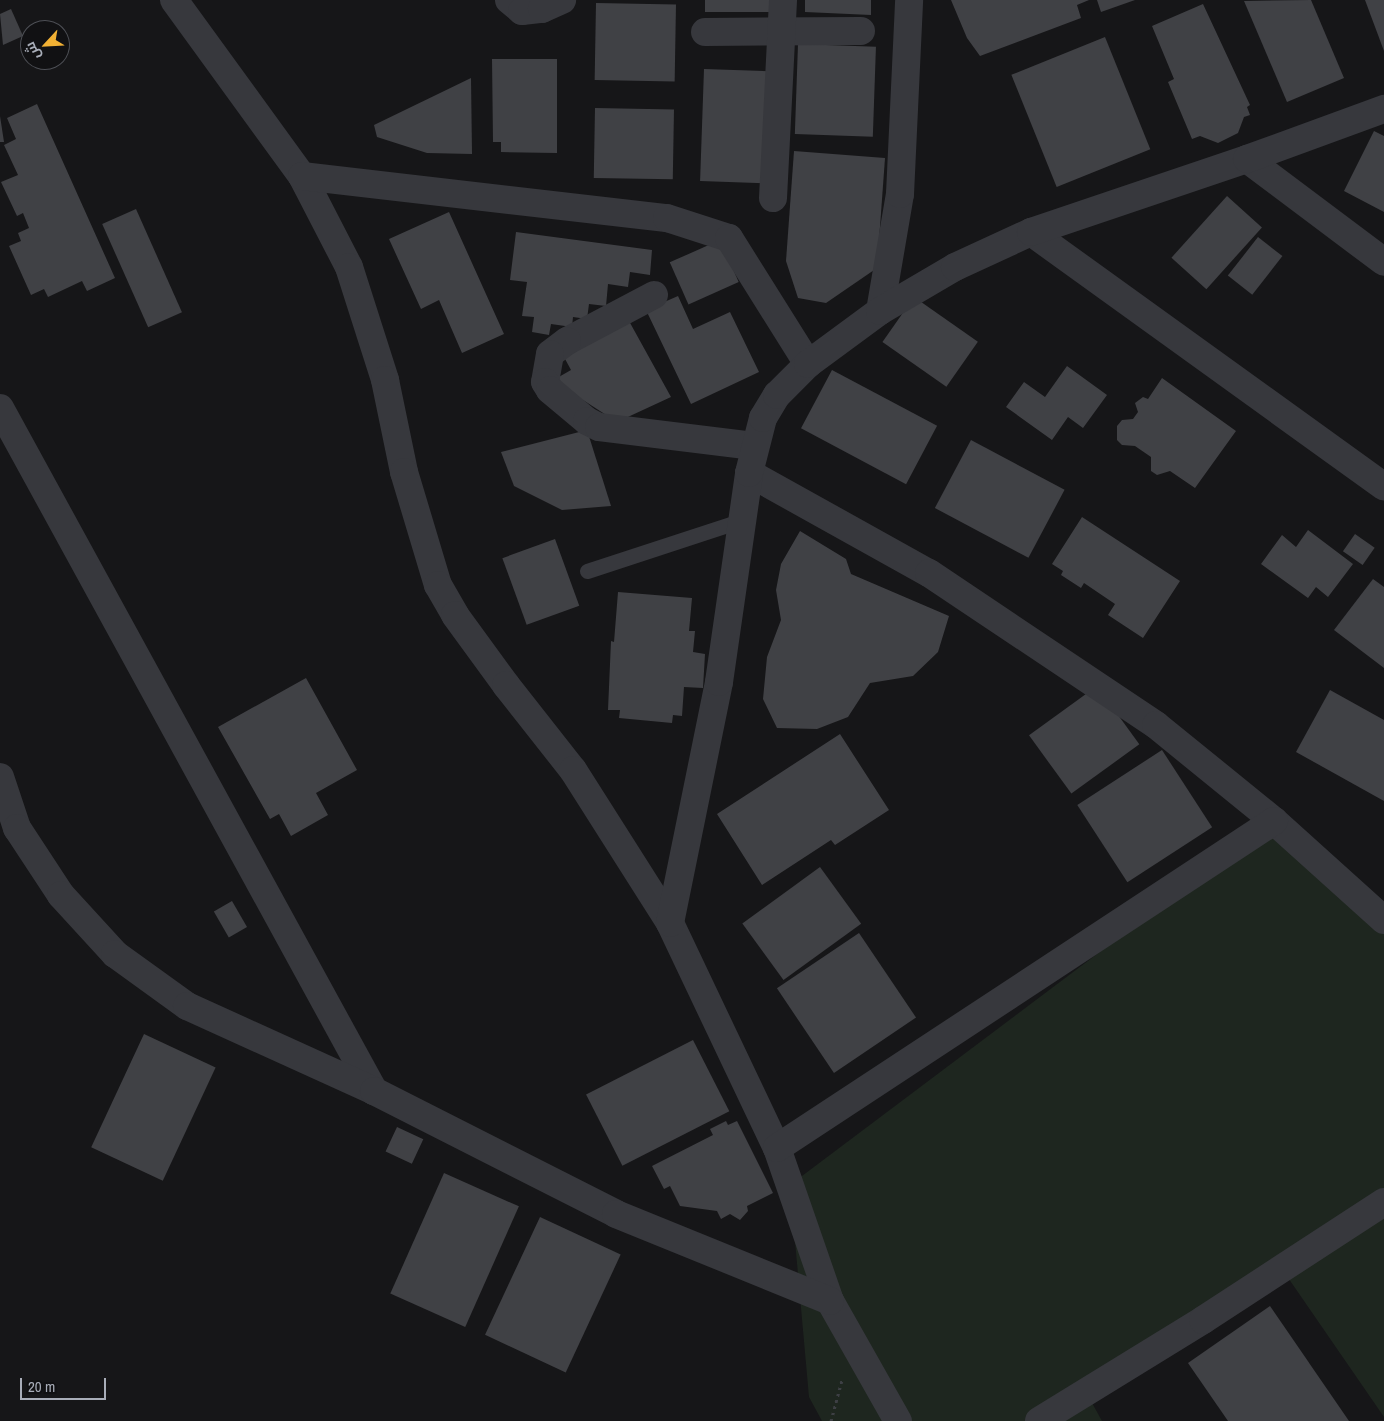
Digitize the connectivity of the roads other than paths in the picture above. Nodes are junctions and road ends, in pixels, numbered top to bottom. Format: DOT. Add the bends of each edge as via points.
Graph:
graph roads {
  1 [pos="174,0"];
  2 [pos="187,0"];
  3 [pos="509,0"];
  4 [pos="562,0"];
  5 [pos="783,0"];
  6 [pos="909,0"];
  7 [pos="195,26"];
  8 [pos="861,31"];
  9 [pos="705,32"];
  10 [pos="781,33"];
  11 [pos="1384,109"];
  12 [pos="1247,160"];
  13 [pos="302,176"];
  14 [pos="773,198"];
  15 [pos="1031,232"];
  16 [pos="1384,262"];
  17 [pos="654,295"];
  18 [pos="880,311"];
  19 [pos="808,364"];
  20 [pos="0,408"];
  21 [pos="754,446"];
  22 [pos="748,472"];
  23 [pos="1384,486"];
  24 [pos="740,521"];
  25 [pos="587,571"];
  26 [pos="0,777"];
  27 [pos="1274,821"];
  28 [pos="1384,920"];
  29 [pos="670,922"];
  30 [pos="374,1091"];
  31 [pos="777,1148"];
  32 [pos="1384,1202"];
  33 [pos="830,1301"];
  34 [pos="898,1421"];
  35 [pos="1039,1421"];
  1 -- 7 [label="street"];
  2 -- 7 [label="street"];
  3 -- 4 [label="street" via="522,11 542,9"];
  5 -- 10 [label="street"];
  6 -- 18 [label="street" via="900,194"];
  7 -- 13 [label="street"];
  8 -- 10 [label="street"];
  9 -- 10 [label="street"];
  10 -- 14 [label="street"];
  11 -- 12 [label="street"];
  12 -- 15 [label="street"];
  12 -- 16 [label="street"];
  13 -- 19 [label="street" via="667,218 729,238"];
  13 -- 29 [label="street" via="349,267 385,380 404,472 438,585 500,678 573,770"];
  15 -- 18 [label="street" via="956,267"];
  15 -- 23 [label="street"];
  17 -- 21 [label="street" via="567,341 550,354 545,382 550,390 599,427"];
  18 -- 19 [label="street"];
  19 -- 21 [label="street" via="777,395 763,418"];
  20 -- 30 [label="street"];
  21 -- 22 [label="street"];
  22 -- 24 [label="street"];
  22 -- 27 [label="street" via="937,579 1156,725"];
  24 -- 25 [label="lane"];
  24 -- 29 [label="street" via="719,682"];
  26 -- 30 [label="street" via="17,828 61,895 115,954 187,1006"];
  27 -- 28 [label="street"];
  27 -- 31 [label="street"];
  29 -- 31 [label="street"];
  30 -- 33 [label="street" via="616,1214"];
  31 -- 33 [label="street"];
  32 -- 35 [label="street" via="1203,1320"];
  33 -- 34 [label="street"];
}
